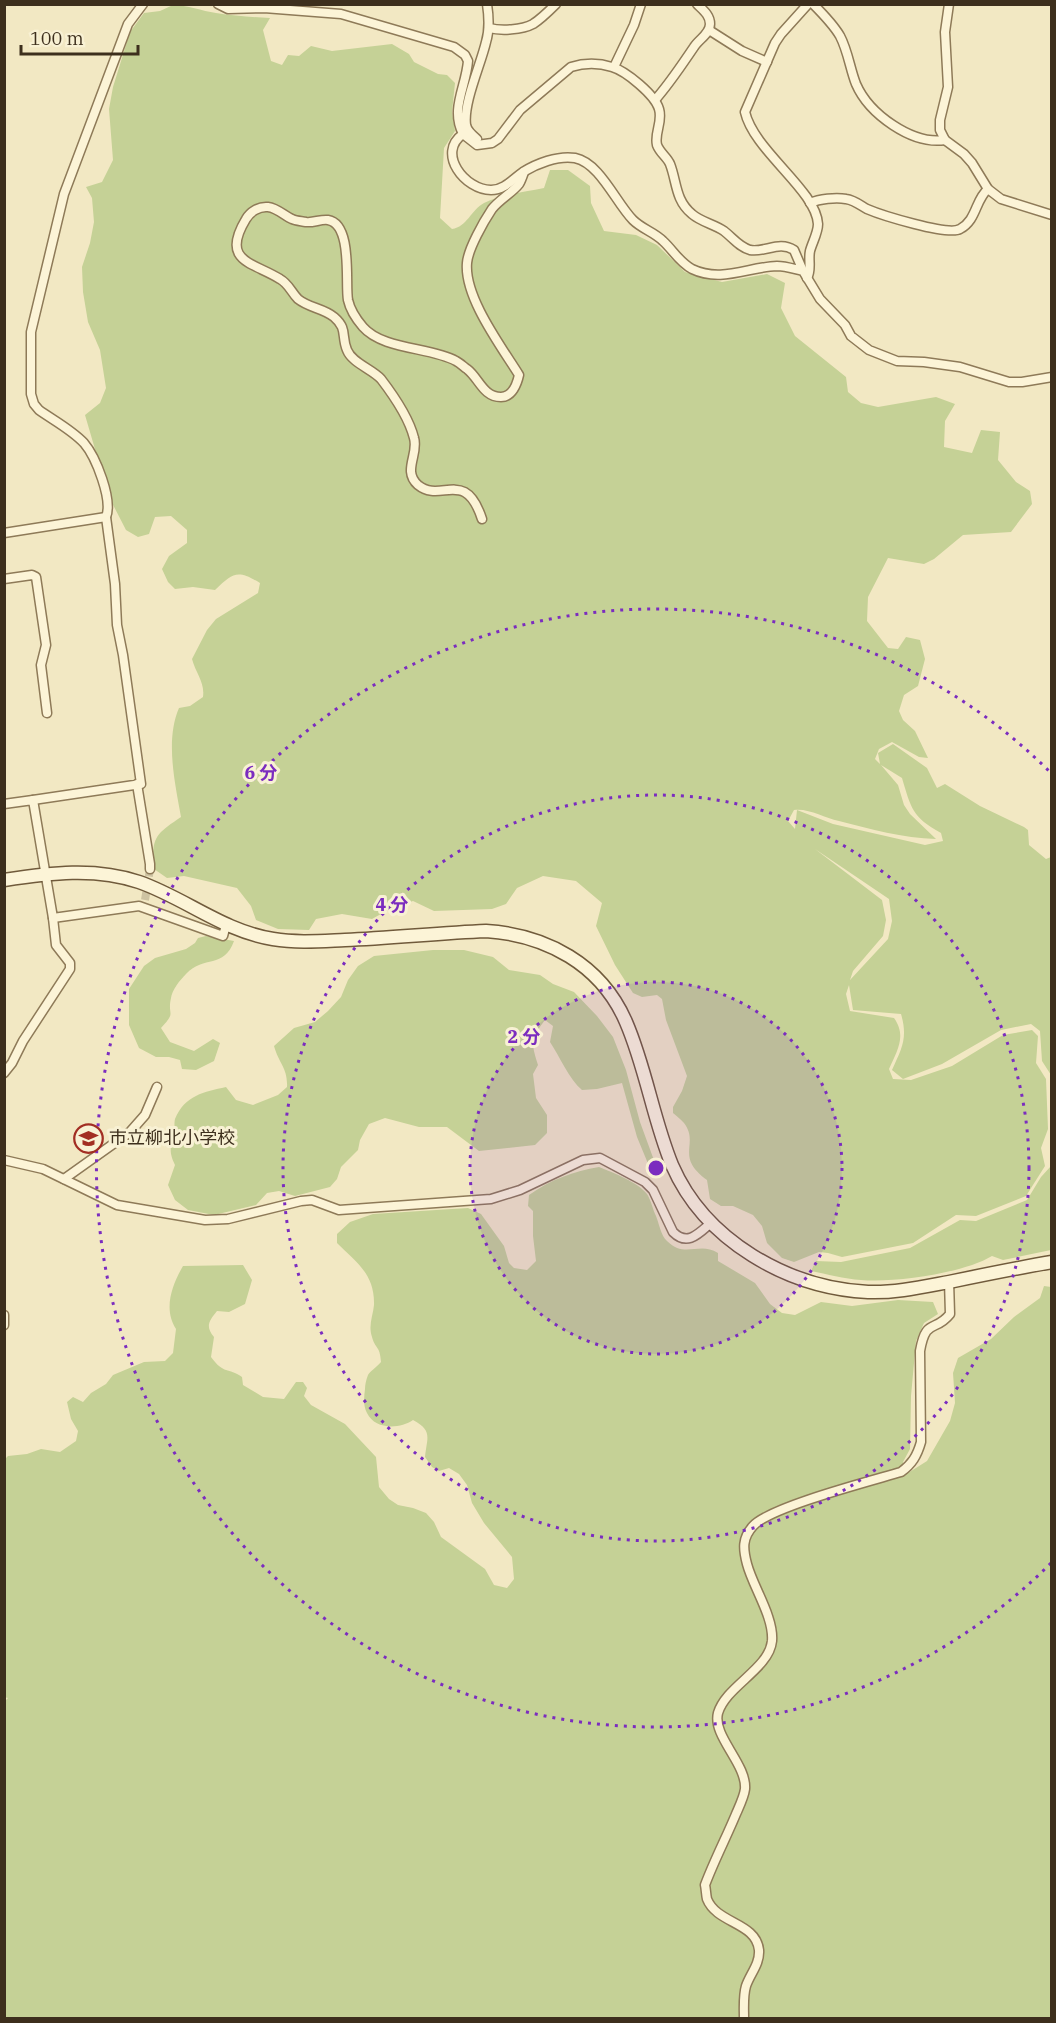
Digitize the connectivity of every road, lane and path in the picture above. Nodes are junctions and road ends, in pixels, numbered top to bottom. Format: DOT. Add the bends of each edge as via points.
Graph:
graph roads {
  1 [pos="218,4"];
  2 [pos="487,4"];
  3 [pos="556,4"];
  4 [pos="641,4"];
  5 [pos="697,4"];
  6 [pos="811,4"];
  7 [pos="949,4"];
  8 [pos="140,5"];
  9 [pos="489,28"];
  10 [pos="709,30"];
  11 [pos="767,62"];
  12 [pos="614,67"];
  13 [pos="655,100"];
  14 [pos="463,134"];
  15 [pos="945,140"];
  16 [pos="486,144"];
  17 [pos="525,171"];
  18 [pos="988,189"];
  19 [pos="810,203"];
  20 [pos="1052,215"];
  21 [pos="805,274"];
  22 [pos="1052,377"];
  23 [pos="106,517"];
  24 [pos="482,519"];
  25 [pos="4,533"];
  26 [pos="4,579"];
  27 [pos="47,713"];
  28 [pos="137,784"];
  29 [pos="33,800"];
  30 [pos="4,804"];
  31 [pos="150,869"];
  32 [pos="45,874"];
  33 [pos="4,880"];
  34 [pos="52,918"];
  35 [pos="226,926"];
  36 [pos="4,1073"];
  37 [pos="157,1087"];
  38 [pos="4,1160"];
  39 [pos="64,1179"];
  40 [pos="712,1222"];
  41 [pos="1052,1262"];
  42 [pos="949,1281"];
  43 [pos="4,1315"];
  44 [pos="4,1325"];
  45 [pos="744,2019"];
  1 -- 14 [label="street" via="228,9 341,14 454,47 468,61 457,110"];
  2 -- 9 [label="street"];
  3 -- 9 [label="street" via="528,26"];
  4 -- 12 [label="street"];
  5 -- 10 [label="street" via="708,15"];
  6 -- 11 [label="street" via="781,34"];
  6 -- 15 [label="street" via="836,29 856,84 873,108 896,127 921,137"];
  7 -- 15 [label="street" via="945,32 948,87 940,120"];
  8 -- 23 [label="street" via="128,24 64,194 31,332 34,404 84,443 104,487"];
  9 -- 16 [label="street" via="466,125 469,132"];
  10 -- 11 [label="street"];
  10 -- 13 [label="street"];
  11 -- 19 [label="street" via="747,105 746,117"];
  12 -- 13 [label="street"];
  12 -- 16 [label="street" via="571,67 520,110 498,139"];
  13 -- 21 [label="street" via="661,118 657,145 671,167 685,207 749,250 790,247 798,255"];
  14 -- 16 [label="street" via="477,145"];
  14 -- 17 [label="street" via="453,144 452,152 455,166 472,184 500,189"];
  15 -- 18 [label="street" via="972,163"];
  17 -- 21 [label="street" via="566,158 587,163 632,219 664,242 680,261 701,273 738,273 785,266"];
  17 -- 24 [label="street" via="518,185 492,210 475,240 467,265 470,290 519,375 516,386 500,397 485,392 471,372 455,360 389,342 365,329 348,300 348,261 342,235 334,223 294,220 269,207 255,209 246,218 238,237 239,255 244,262 280,279 298,298 323,309 344,327 347,351 380,378 407,419 415,441 410,472 416,484 436,491 461,490 477,503"];
  18 -- 19 [label="street" via="970,221 953,232 879,213 848,199"];
  18 -- 20 [label="street" via="1001,198"];
  19 -- 21 [label="street" via="818,228 809,257 810,273"];
  21 -- 22 [label="street" via="851,336 884,357 897,362 960,367 1009,382"];
  23 -- 25 [label="street"];
  23 -- 28 [label="street" via="117,625 141,784"];
  26 -- 27 [label="street" via="36,577 46,645 41,665"];
  28 -- 29 [label="street"];
  28 -- 31 [label="street"];
  29 -- 30 [label="street"];
  29 -- 32 [label="street"];
  32 -- 33 [label="street"];
  32 -- 34 [label="street"];
  32 -- 35 [label="street" via="90,872 124,878"];
  34 -- 35 [label="street" via="145,904 176,921 223,936"];
  34 -- 36 [label="street" via="56,945 70,963 70,969"];
  35 -- 40 [label="street" via="291,941 504,932 535,939 570,955 601,982 621,1009 673,1167"];
  37 -- 39 [label="street" via="145,1115 130,1132"];
  38 -- 39 [label="street" via="43,1169"];
  39 -- 40 [label="street" via="117,1205 219,1221 312,1200 339,1210 491,1199 520,1191 583,1160 600,1158 645,1182 678,1237 691,1239"];
  40 -- 42 [label="street" via="762,1262 816,1285 870,1292"];
  41 -- 42 [label="street"];
  42 -- 45 [label="street" via="950,1314 931,1326 922,1340 921,1442 911,1465 901,1472 760,1519 744,1540 748,1568 768,1618 772,1640 764,1659 722,1704 718,1715 718,1725 742,1773 745,1788 705,1885 714,1909 749,1931 756,1940 758,1961 744,1993"];
  43 -- 44 [label="street"];
}
